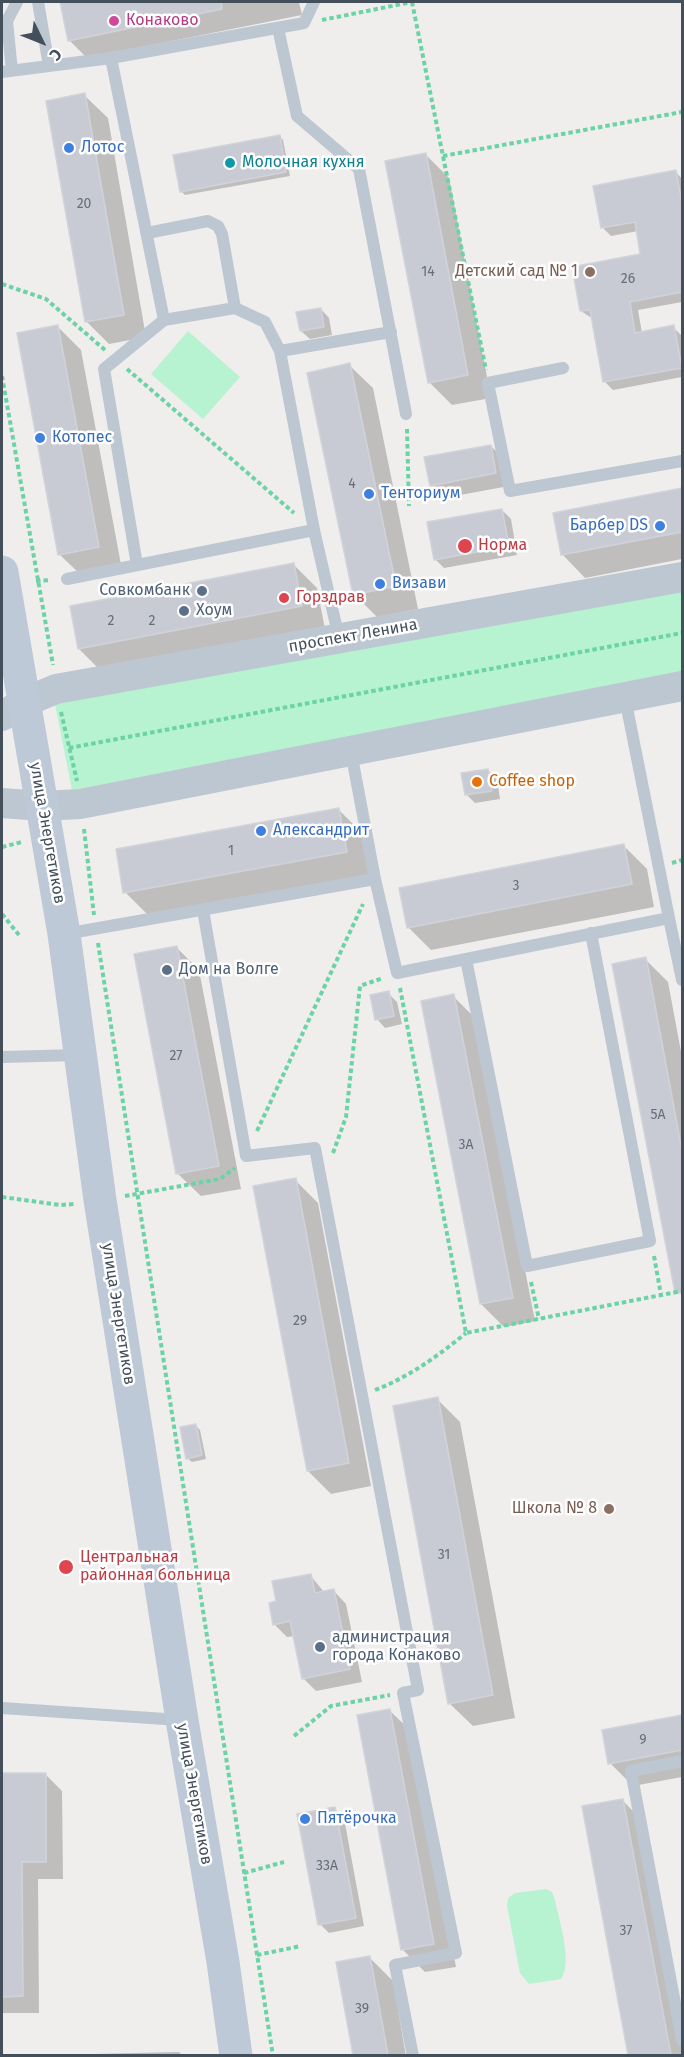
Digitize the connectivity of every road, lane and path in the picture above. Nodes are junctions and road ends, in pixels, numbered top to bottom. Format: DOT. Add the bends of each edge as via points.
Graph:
graph roads {
  1 [pos="17,2"];
  2 [pos="38,2"];
  3 [pos="314,2"];
  4 [pos="412,2"];
  5 [pos="304,23"];
  6 [pos="278,28"];
  7 [pos="111,58"];
  8 [pos="49,66"];
  9 [pos="7,71"];
  10 [pos="682,112"];
  11 [pos="443,156"];
  12 [pos="147,233"];
  13 [pos="2,284"];
  14 [pos="235,308"];
  15 [pos="164,320"];
  16 [pos="391,332"];
  17 [pos="280,351"];
  18 [pos="116,360"];
  19 [pos="563,368"];
  20 [pos="2,376"];
  21 [pos="488,382"];
  22 [pos="406,414"];
  23 [pos="682,461"];
  24 [pos="409,506"];
  25 [pos="314,530"];
  26 [pos="137,565"];
  27 [pos="2,572"];
  28 [pos="682,577"];
  29 [pos="67,579"];
  30 [pos="682,633"];
  31 [pos="339,639"];
  32 [pos="63,664"];
  33 [pos="682,686"];
  34 [pos="625,696"];
  35 [pos="60,705"];
  36 [pos="13,709"];
  37 [pos="69,748"];
  38 [pos="351,752"];
  39 [pos="77,782"];
  40 [pos="2,804"];
  41 [pos="44,806"];
  42 [pos="82,829"];
  43 [pos="22,842"];
  44 [pos="2,845"];
  45 [pos="375,879"];
  46 [pos="203,910"];
  47 [pos="2,914"];
  48 [pos="669,918"];
  49 [pos="96,929"];
  50 [pos="591,933"];
  51 [pos="64,934"];
  52 [pos="19,935"];
  53 [pos="466,959"];
  54 [pos="397,972"];
  55 [pos="682,980"];
  56 [pos="81,1055"];
  57 [pos="2,1057"];
  58 [pos="246,1156"];
  59 [pos="322,1185"];
  60 [pos="136,1194"];
  61 [pos="2,1197"];
  62 [pos="122,1197"];
  63 [pos="78,1203"];
  64 [pos="650,1241"];
  65 [pos="527,1266"];
  66 [pos="682,1291"];
  67 [pos="662,1295"];
  68 [pos="539,1319"];
  69 [pos="466,1333"];
  70 [pos="361,1396"];
  71 [pos="402,1693"];
  72 [pos="2,1707"];
  73 [pos="182,1720"];
  74 [pos="294,1736"];
  75 [pos="682,1761"];
  76 [pos="284,1862"];
  77 [pos="244,1873"];
  78 [pos="301,1946"];
  79 [pos="257,1955"];
  80 [pos="682,2040"];
  81 [pos="236,2055"];
  82 [pos="273,2055"];
  83 [pos="413,2055"];
  1 -- 9 [label="lane" via="7,21"];
  2 -- 8 [label="lane"];
  3 -- 5 [label="lane"];
  4 -- 5 [label="path"];
  4 -- 11 [label="path"];
  5 -- 6 [label="lane"];
  6 -- 7 [label="lane"];
  6 -- 16 [label="lane" via="297,116 359,169"];
  7 -- 8 [label="lane"];
  7 -- 12 [label="lane"];
  8 -- 9 [label="lane"];
  10 -- 11 [label="path"];
  11 -- 21 [label="path"];
  12 -- 14 [label="lane" via="208,221 218,226"];
  12 -- 15 [label="lane"];
  13 -- 18 [label="path" via="45,300"];
  14 -- 15 [label="lane"];
  14 -- 17 [label="lane" via="265,321"];
  15 -- 18 [label="lane"];
  16 -- 17 [label="lane"];
  16 -- 22 [label="lane"];
  17 -- 25 [label="lane"];
  18 -- 25 [label="path"];
  18 -- 26 [label="lane" via="104,369"];
  19 -- 21 [label="lane"];
  20 -- 32 [label="path" via="51,665"];
  21 -- 23 [label="lane" via="510,491"];
  22 -- 24 [label="path"];
  25 -- 26 [label="lane"];
  25 -- 31 [label="lane"];
  26 -- 29 [label="lane"];
  27 -- 36 [label="main road, улица Энергетиков"];
  28 -- 31 [label="street, проспект Ленина"];
  30 -- 37 [label="path"];
  31 -- 36 [label="street, проспект Ленина" via="56,689"];
  33 -- 34 [label="street"];
  34 -- 38 [label="street"];
  34 -- 48 [label="lane"];
  35 -- 37 [label="path"];
  36 -- 41 [label="main road, улица Энергетиков"];
  37 -- 39 [label="path"];
  38 -- 41 [label="street" via="80,804"];
  38 -- 45 [label="lane"];
  40 -- 41 [label="street"];
  41 -- 51 [label="main road, улица Энергетиков"];
  42 -- 49 [label="path"];
  43 -- 44 [label="path"];
  45 -- 46 [label="lane"];
  45 -- 54 [label="lane"];
  45 -- 58 [label="path"];
  46 -- 49 [label="lane"];
  46 -- 58 [label="lane"];
  47 -- 52 [label="path"];
  48 -- 50 [label="lane"];
  48 -- 55 [label="lane"];
  49 -- 51 [label="lane"];
  49 -- 60 [label="path"];
  50 -- 53 [label="lane"];
  50 -- 64 [label="lane"];
  51 -- 56 [label="main road, улица Энергетиков"];
  53 -- 54 [label="lane"];
  53 -- 65 [label="lane"];
  54 -- 59 [label="path" via="360,986 346,1117"];
  54 -- 69 [label="path"];
  56 -- 57 [label="lane"];
  56 -- 73 [label="main road, улица Энергетиков"];
  58 -- 59 [label="lane" via="315,1148"];
  58 -- 60 [label="path" via="220,1179"];
  59 -- 70 [label="lane"];
  60 -- 62 [label="path"];
  60 -- 77 [label="path"];
  61 -- 63 [label="path" via="60,1205"];
  64 -- 65 [label="lane"];
  64 -- 67 [label="path"];
  65 -- 68 [label="path"];
  66 -- 67 [label="path"];
  67 -- 68 [label="path"];
  68 -- 69 [label="path"];
  69 -- 70 [label="path" via="434,1359 394,1383"];
  70 -- 71 [label="lane" via="418,1690"];
  71 -- 74 [label="path" via="331,1706"];
  71 -- 83 [label="lane" via="456,1953 395,1965"];
  72 -- 73 [label="lane"];
  73 -- 81 [label="main road, улица Энергетиков"];
  75 -- 80 [label="lane" via="630,1771"];
  76 -- 77 [label="path"];
  77 -- 79 [label="path"];
  78 -- 79 [label="path"];
  79 -- 82 [label="path"];
}
